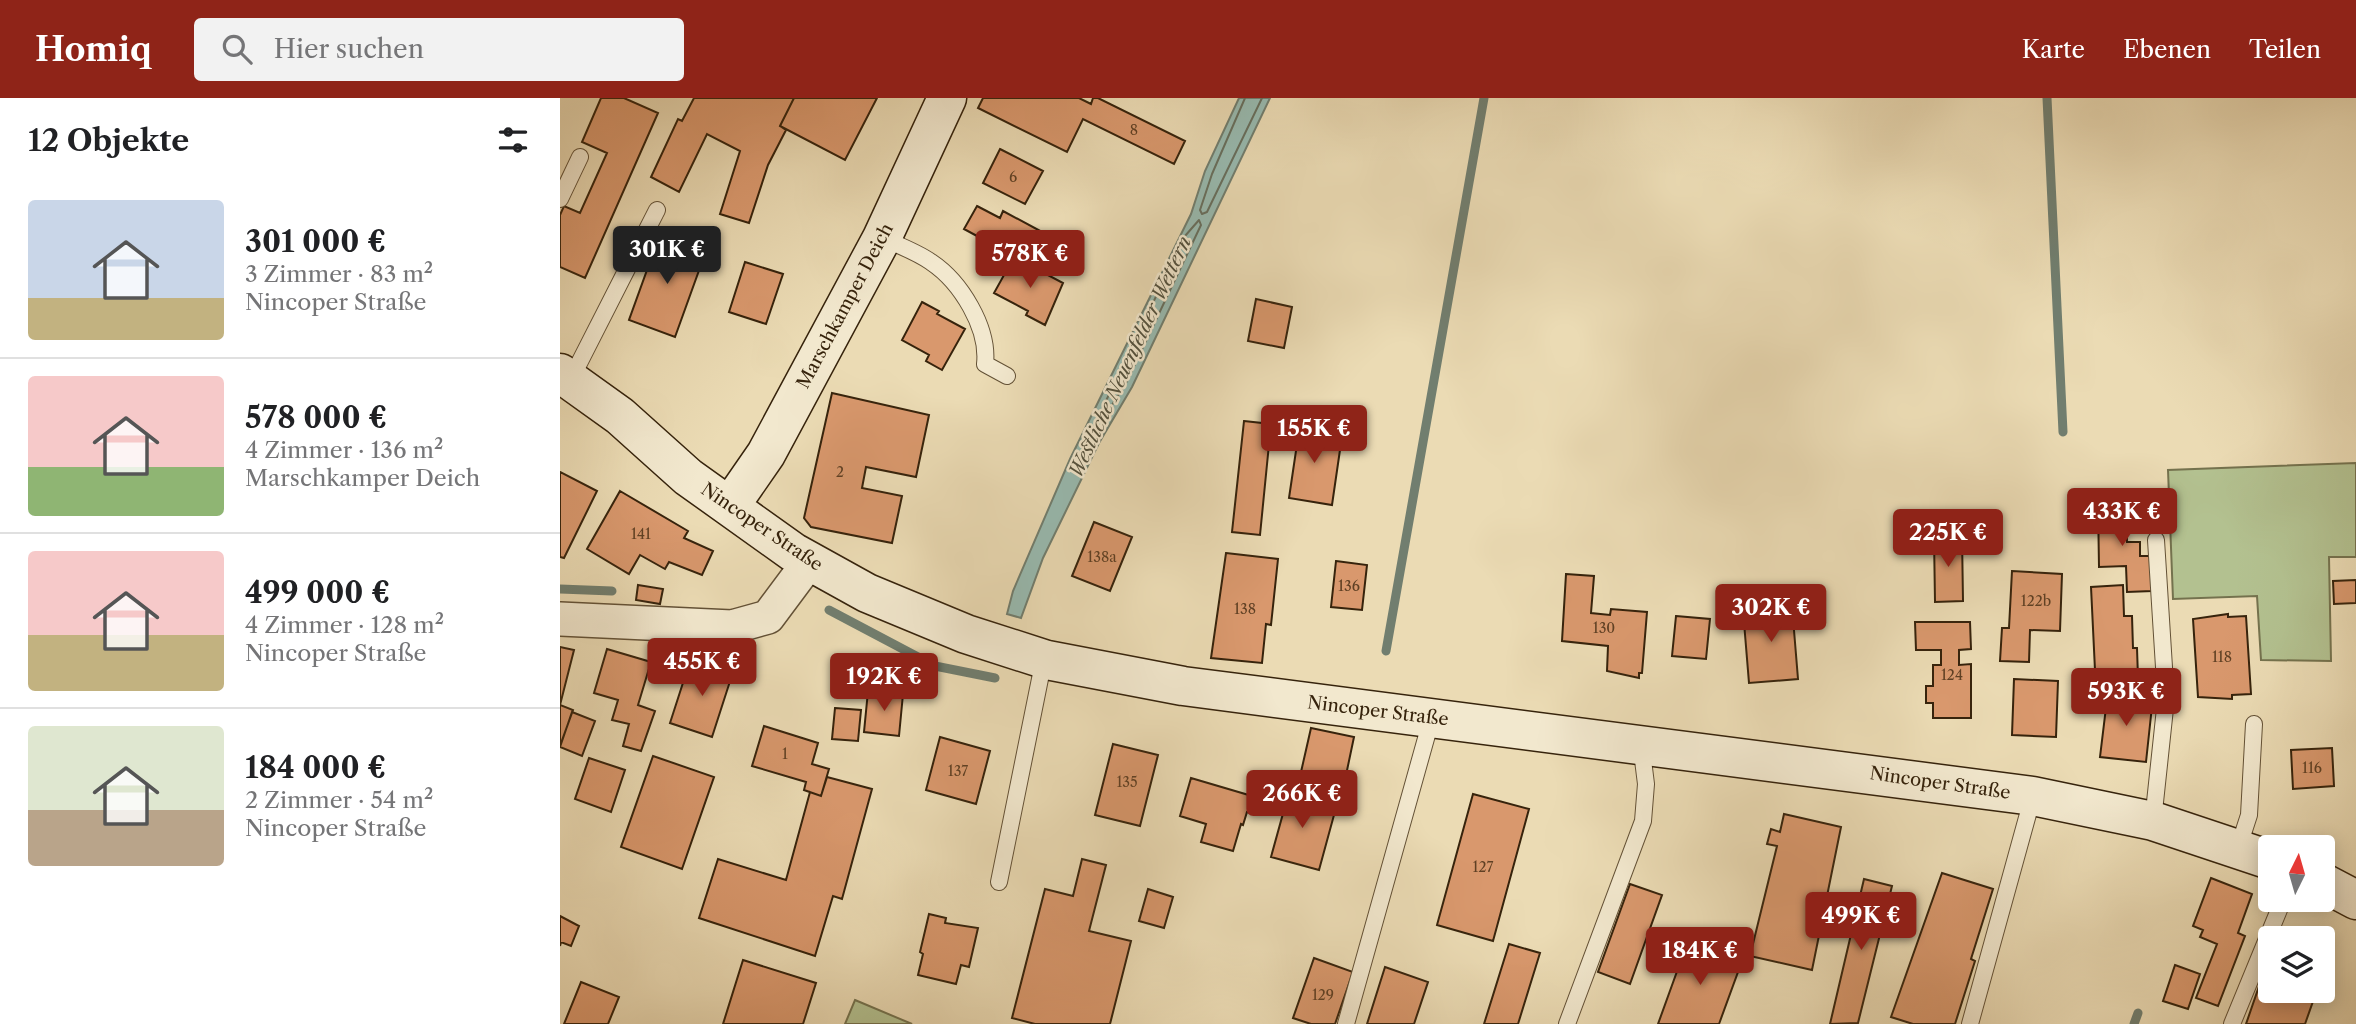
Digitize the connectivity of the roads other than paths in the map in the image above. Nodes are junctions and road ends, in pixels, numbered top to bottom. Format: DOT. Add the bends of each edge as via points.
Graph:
graph roads {
  1 [pos="947,98"];
  2 [pos="580,157"];
  3 [pos="560,199"];
  4 [pos="657,210"];
  5 [pos="882,238"];
  6 [pos="565,376"];
  7 [pos="1007,376"];
  8 [pos="730,506"];
  9 [pos="2156,541"];
  10 [pos="809,562"];
  11 [pos="560,619"];
  12 [pos="1044,659"];
  13 [pos="1432,718"];
  14 [pos="2254,724"];
  15 [pos="1641,744"];
  16 [pos="2033,796"];
  17 [pos="2153,821"];
  18 [pos="2254,854"];
  19 [pos="999,882"];
  20 [pos="2335,889"];
  21 [pos="2356,900"];
  22 [pos="2278,912"];
  23 [pos="1346,1024"];
  24 [pos="1567,1024"];
  25 [pos="1970,1024"];
  26 [pos="2232,1024"];
  1 -- 5 [label="main road, Marschkamper Deich"];
  2 -- 3 [label="lane"];
  4 -- 6 [label="lane"];
  5 -- 7 [label="lane" via="932,262 962,295 984,331 985,364"];
  5 -- 8 [label="main road, Marschkamper Deich" via="766,454"];
  6 -- 8 [label="main road, Nincoper Straße"];
  8 -- 10 [label="main road, Nincoper Straße"];
  9 -- 17 [label="lane" via="2166,699"];
  10 -- 11 [label="street" via="768,617 732,627"];
  10 -- 12 [label="main road, Nincoper Straße" via="867,593 953,629"];
  12 -- 13 [label="main road, Nincoper Straße" via="1183,686"];
  12 -- 19 [label="lane"];
  13 -- 15 [label="main road, Nincoper Straße"];
  13 -- 23 [label="lane"];
  14 -- 18 [label="lane" via="2249,815"];
  15 -- 16 [label="main road, Nincoper Straße"];
  15 -- 24 [label="lane" via="1646,784 1643,821"];
  16 -- 17 [label="main road, Nincoper Straße"];
  16 -- 25 [label="lane"];
  17 -- 18 [label="main road, Nincoper Straße"];
  20 -- 21 [label="main road"];
  22 -- 26 [label="lane"];
}
